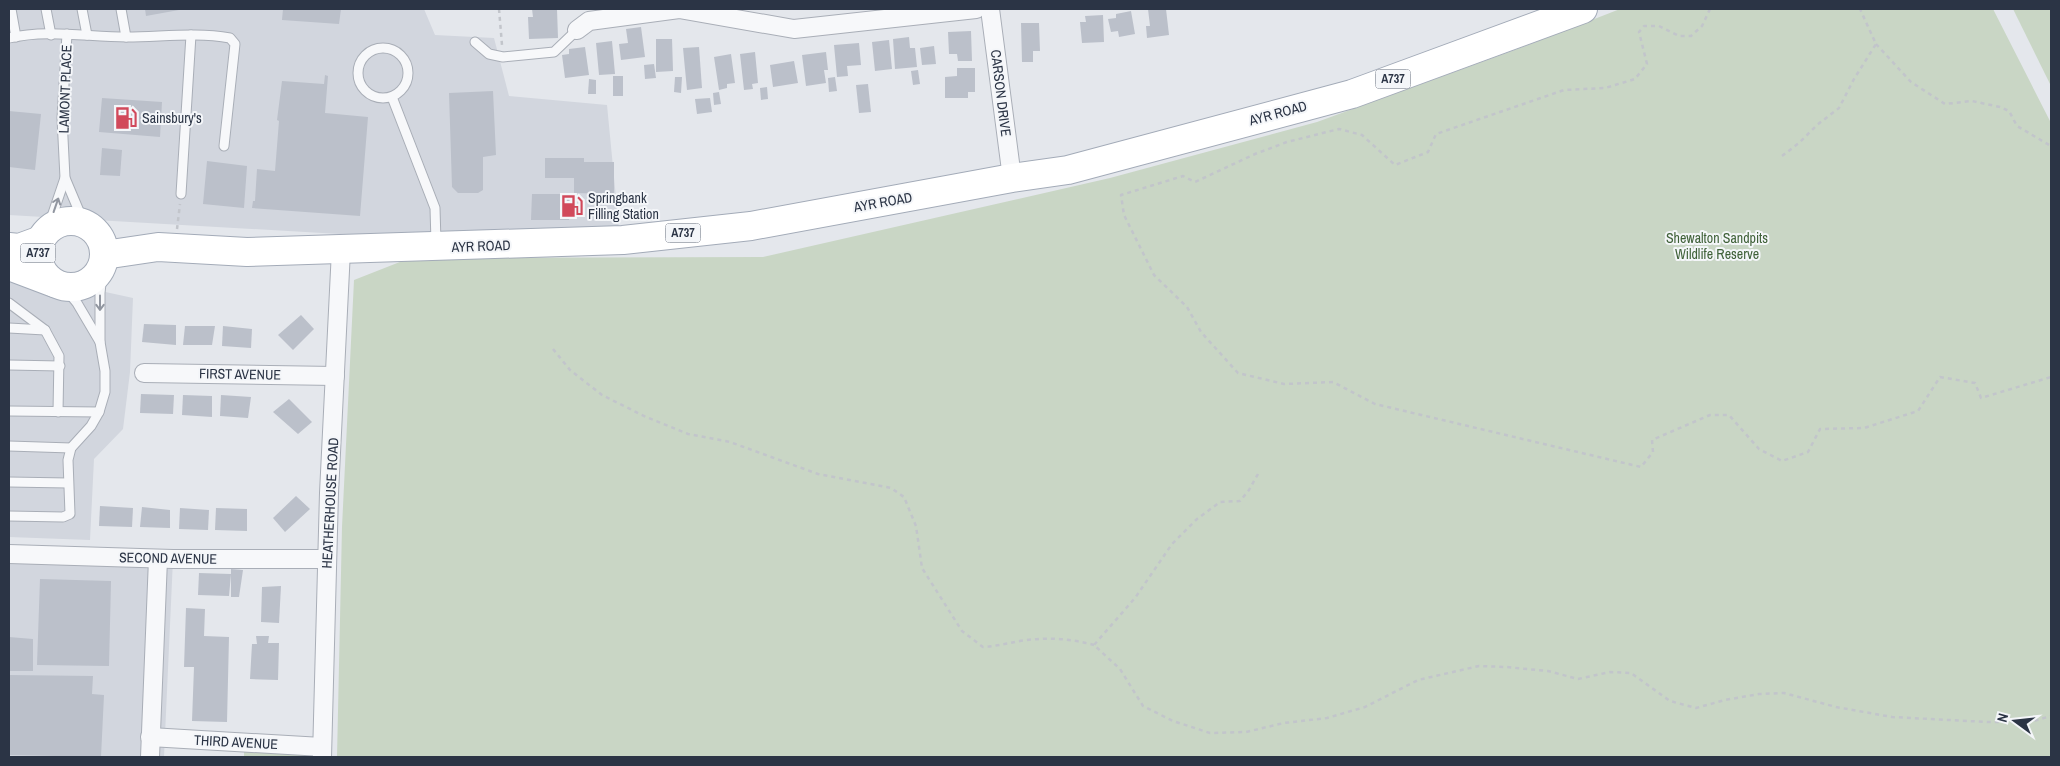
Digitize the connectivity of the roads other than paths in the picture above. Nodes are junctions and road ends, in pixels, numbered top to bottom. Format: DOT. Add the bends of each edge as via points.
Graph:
graph roads {
  1 [pos="10,9"];
  2 [pos="46,9"];
  3 [pos="82,9"];
  4 [pos="120,9"];
  5 [pos="976,9"];
  6 [pos="990,9"];
  7 [pos="1583,9"];
  8 [pos="892,13"];
  9 [pos="577,30"];
  10 [pos="67,34"];
  11 [pos="51,35"];
  12 [pos="87,35"];
  13 [pos="191,36"];
  14 [pos="126,37"];
  15 [pos="12,38"];
  16 [pos="475,42"];
  17 [pos="392,97"];
  18 [pos="224,146"];
  19 [pos="65,178"];
  20 [pos="1012,178"];
  21 [pos="181,194"];
  22 [pos="88,225"];
  23 [pos="44,236"];
  24 [pos="9,247"];
  25 [pos="166,247"];
  26 [pos="436,247"];
  27 [pos="341,250"];
  28 [pos="104,260"];
  29 [pos="9,266"];
  30 [pos="59,284"];
  31 [pos="9,303"];
  32 [pos="9,328"];
  33 [pos="45,330"];
  34 [pos="100,342"];
  35 [pos="9,365"];
  36 [pos="60,366"];
  37 [pos="144,373"];
  38 [pos="335,376"];
  39 [pos="9,411"];
  40 [pos="58,412"];
  41 [pos="99,412"];
  42 [pos="9,446"];
  43 [pos="72,448"];
  44 [pos="9,482"];
  45 [pos="68,483"];
  46 [pos="9,516"];
  47 [pos="9,554"];
  48 [pos="158,559"];
  49 [pos="327,559"];
  50 [pos="150,737"];
  51 [pos="322,752"];
  52 [pos="150,757"];
  1 -- 15 [label="lane"];
  2 -- 11 [label="lane"];
  3 -- 12 [label="lane"];
  4 -- 14 [label="lane"];
  5 -- 8 [label="street"];
  6 -- 20 [label="street, CARSON DRIVE"];
  7 -- 20 [label="main road, AYR ROAD / A737" via="1352,94 1068,170"];
  8 -- 9 [label="street" via="794,29 679,9 589,21"];
  9 -- 16 [label="lane" via="554,52 504,57 489,54"];
  10 -- 11 [label="lane"];
  10 -- 12 [label="lane, LAMONT PLACE"];
  10 -- 19 [label="lane, LAMONT PLACE" via="62,118"];
  11 -- 15 [label="lane"];
  12 -- 14 [label="lane, LAMONT PLACE"];
  13 -- 14 [label="lane, LAMONT PLACE"];
  13 -- 18 [label="lane, LAMONT PLACE" via="230,38 234,44"];
  13 -- 21 [label="lane"];
  17 -- 17 [label="lane" via="375,97 362,86 358,70 360,62 372,50 389,48 403,56 407,63 408,79 399,93"];
  17 -- 26 [label="lane" via="435,208"];
  19 -- 22 [label="lane, LAMONT PLACE"];
  23 -- 19 [label="lane, LAMONT PLACE, one-way"];
  20 -- 26 [label="main road, AYR ROAD / A737" via="751,226 623,240"];
  22 -- 23 [label="main road, A737" via="65,221 55,225"];
  22 -- 25 [label="main road, AYR ROAD / A737"];
  22 -- 28 [label="main road" via="103,244"];
  23 -- 24 [label="main road, A737" via="19,248"];
  23 -- 30 [label="main road, A737" via="38,260 42,269"];
  25 -- 27 [label="main road, AYR ROAD / A737" via="247,252"];
  25 -- 28 [label="main road, AYR ROAD / A737"];
  26 -- 27 [label="main road, AYR ROAD / A737"];
  27 -- 38 [label="street, HEATHERHOUSE ROAD"];
  28 -- 30 [label="main road, A737" via="91,281 81,286"];
  28 -- 34 [label="lane, one-way"];
  29 -- 30 [label="main road, A737"];
  30 -- 34 [label="lane" via="77,303"];
  31 -- 33 [label="lane"];
  32 -- 33 [label="lane"];
  33 -- 36 [label="lane" via="59,356"];
  34 -- 41 [label="lane" via="105,371"];
  35 -- 36 [label="lane"];
  36 -- 40 [label="lane"];
  37 -- 38 [label="street, FIRST AVENUE"];
  38 -- 49 [label="street, HEATHERHOUSE ROAD"];
  39 -- 40 [label="lane"];
  40 -- 41 [label="lane"];
  41 -- 43 [label="lane"];
  42 -- 43 [label="lane"];
  43 -- 45 [label="lane" via="68,460"];
  44 -- 45 [label="lane"];
  45 -- 46 [label="lane" via="70,514 64,517"];
  47 -- 48 [label="street, SECOND AVENUE"];
  48 -- 49 [label="street, SECOND AVENUE"];
  48 -- 50 [label="street"];
  49 -- 51 [label="street, HEATHERHOUSE ROAD"];
  50 -- 51 [label="street, THIRD AVENUE"];
  50 -- 52 [label="street"];
}
